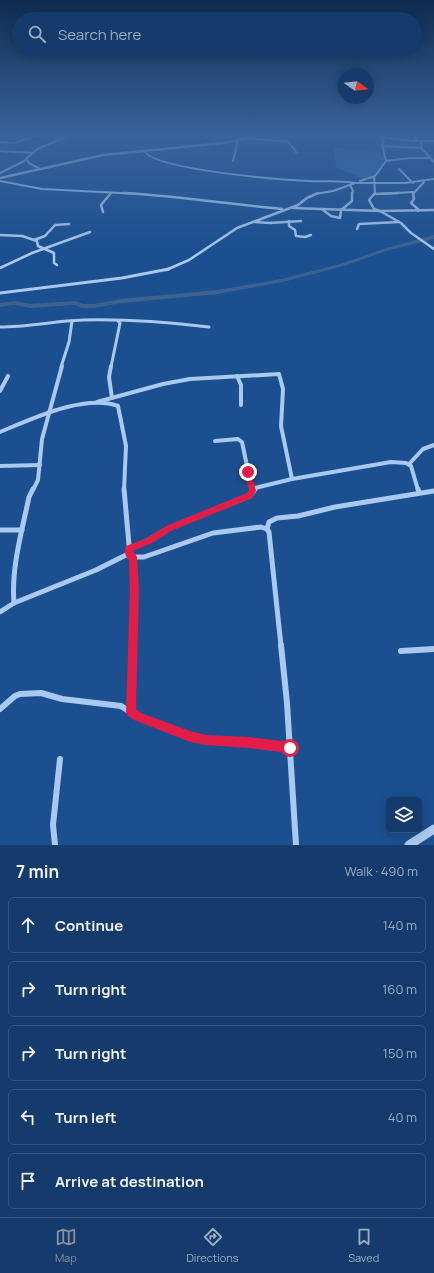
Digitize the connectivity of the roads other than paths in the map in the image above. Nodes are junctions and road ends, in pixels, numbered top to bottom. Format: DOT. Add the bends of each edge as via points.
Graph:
graph roads {
  1 [pos="18,173"];
  2 [pos="238,173"];
  3 [pos="377,173"];
  4 [pos="403,173"];
  5 [pos="374,177"];
  6 [pos="0,178"];
  7 [pos="434,179"];
  8 [pos="0,181"];
  9 [pos="424,182"];
  10 [pos="356,183"];
  11 [pos="374,183"];
  12 [pos="413,183"];
  13 [pos="398,184"];
  14 [pos="350,185"];
  15 [pos="111,192"];
  16 [pos="401,192"];
  17 [pos="414,192"];
  18 [pos="375,194"];
  19 [pos="290,208"];
  20 [pos="323,210"];
  21 [pos="341,210"];
  22 [pos="434,210"];
  23 [pos="418,211"];
  24 [pos="103,212"];
  25 [pos="380,212"];
  26 [pos="289,221"];
  27 [pos="301,221"];
  28 [pos="253,222"];
  29 [pos="399,222"];
  30 [pos="69,224"];
  31 [pos="357,230"];
  32 [pos="90,232"];
  33 [pos="0,235"];
  34 [pos="311,235"];
  35 [pos="34,240"];
  36 [pos="44,249"];
  37 [pos="434,250"];
  38 [pos="57,265"];
  39 [pos="0,268"];
  40 [pos="0,293"];
  41 [pos="118,320"];
  42 [pos="72,321"];
  43 [pos="0,327"];
  44 [pos="209,327"];
  45 [pos="8,376"];
  46 [pos="237,376"];
  47 [pos="0,391"];
  48 [pos="112,398"];
  49 [pos="97,402"];
  50 [pos="241,405"];
  51 [pos="49,413"];
  52 [pos="0,432"];
  53 [pos="215,441"];
  54 [pos="434,445"];
  55 [pos="409,464"];
  56 [pos="40,465"];
  57 [pos="0,466"];
  58 [pos="292,479"];
  59 [pos="252,491"];
  60 [pos="434,491"];
  61 [pos="419,492"];
  62 [pos="267,529"];
  63 [pos="0,530"];
  64 [pos="22,530"];
  65 [pos="129,549"];
  66 [pos="131,557"];
  67 [pos="14,603"];
  68 [pos="0,612"];
  69 [pos="434,650"];
  70 [pos="401,651"];
  71 [pos="0,709"];
  72 [pos="131,712"];
  73 [pos="290,748"];
  74 [pos="60,759"];
  75 [pos="434,829"];
  76 [pos="55,845"];
  77 [pos="296,845"];
  78 [pos="409,845"];
  1 -- 6 [label="street"];
  2 -- 10 [label="street" via="291,180"];
  3 -- 5 [label="street"];
  4 -- 12 [label="street"];
  5 -- 10 [label="street"];
  5 -- 11 [label="street"];
  7 -- 9 [label="street"];
  8 -- 15 [label="street" via="45,190"];
  9 -- 12 [label="street"];
  9 -- 17 [label="street"];
  10 -- 11 [label="street"];
  10 -- 14 [label="street"];
  11 -- 13 [label="street"];
  11 -- 18 [label="street"];
  12 -- 13 [label="street"];
  13 -- 16 [label="street"];
  14 -- 19 [label="street" via="316,193"];
  14 -- 21 [label="street" via="353,191 352,201"];
  15 -- 19 [label="street" via="275,209"];
  15 -- 24 [label="street" via="101,205"];
  16 -- 17 [label="street"];
  16 -- 18 [label="street"];
  17 -- 23 [label="street" via="411,203"];
  18 -- 25 [label="street" via="369,200 374,209"];
  19 -- 20 [label="street"];
  19 -- 28 [label="street"];
  20 -- 21 [label="street"];
  20 -- 21 [label="street" via="337,219"];
  21 -- 25 [label="street"];
  22 -- 23 [label="street"];
  23 -- 25 [label="street"];
  25 -- 29 [label="street"];
  26 -- 27 [label="street"];
  26 -- 28 [label="street"];
  26 -- 34 [label="street" via="289,226 295,230 296,236"];
  28 -- 40 [label="street" via="229,232 189,260 166,270"];
  29 -- 31 [label="street" via="359,224"];
  29 -- 37 [label="street"];
  30 -- 35 [label="street" via="55,225 45,236"];
  32 -- 36 [label="street"];
  33 -- 35 [label="street" via="22,236"];
  35 -- 36 [label="street"];
  36 -- 38 [label="street" via="54,254 54,263"];
  36 -- 39 [label="street"];
  41 -- 42 [label="street"];
  41 -- 44 [label="street"];
  41 -- 48 [label="street" via="120,323 109,377"];
  42 -- 43 [label="street"];
  42 -- 51 [label="street"];
  45 -- 47 [label="street"];
  46 -- 48 [label="street" via="170,383"];
  46 -- 50 [label="street" via="241,380"];
  46 -- 58 [label="street" via="280,374 283,389 281,426"];
  48 -- 49 [label="street"];
  49 -- 51 [label="street"];
  49 -- 65 [label="street" via="111,402 118,406 126,438 124,492"];
  51 -- 52 [label="street"];
  51 -- 56 [label="street" via="42,439"];
  53 -- 59 [label="street" via="238,439 242,442"];
  54 -- 55 [label="street" via="423,449"];
  55 -- 58 [label="street" via="391,462"];
  55 -- 61 [label="street"];
  56 -- 57 [label="street"];
  56 -- 64 [label="street" via="38,480 29,497"];
  58 -- 59 [label="street" via="255,488"];
  59 -- 65 [label="street" via="250,496 169,528"];
  60 -- 61 [label="street"];
  61 -- 62 [label="street" via="277,518 269,522"];
  62 -- 66 [label="street" via="261,527 213,533 146,557"];
  62 -- 73 [label="street"];
  63 -- 64 [label="street"];
  64 -- 67 [label="street" via="17,554"];
  65 -- 66 [label="street"];
  66 -- 67 [label="street" via="126,555"];
  66 -- 72 [label="street" via="134,589"];
  67 -- 68 [label="street"];
  69 -- 70 [label="street"];
  71 -- 72 [label="street" via="15,696 36,693 62,699 121,706"];
  72 -- 73 [label="street" via="138,717 206,740"];
  73 -- 77 [label="street"];
  74 -- 76 [label="street" via="53,825"];
  75 -- 78 [label="street"];
}
